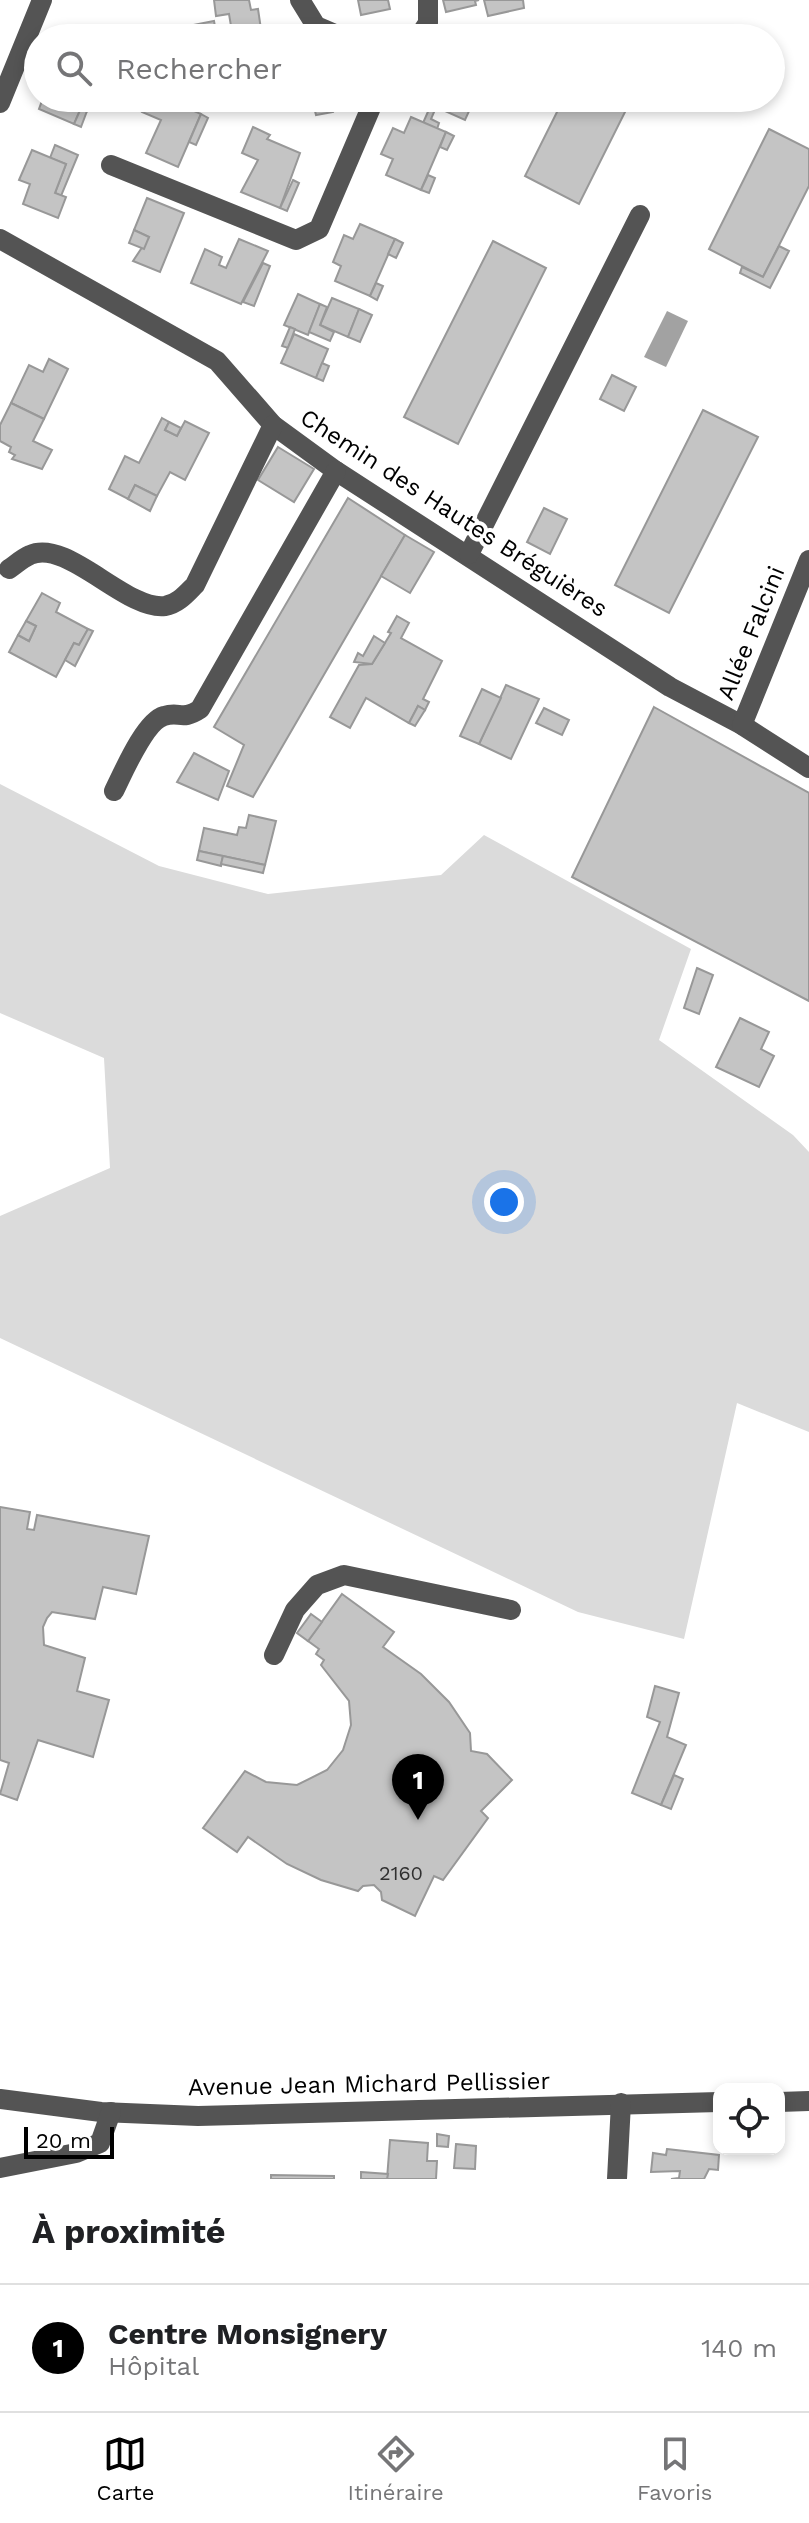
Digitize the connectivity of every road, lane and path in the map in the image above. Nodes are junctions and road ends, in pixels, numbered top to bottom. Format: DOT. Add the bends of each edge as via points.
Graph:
graph roads {
  1 [pos="42,0"];
  2 [pos="300,0"];
  3 [pos="428,0"];
  4 [pos="32,24"];
  5 [pos="315,24"];
  6 [pos="427,24"];
  7 [pos="24,44"];
  8 [pos="0,103"];
  9 [pos="369,112"];
  10 [pos="111,165"];
  11 [pos="640,215"];
  12 [pos="0,239"];
  13 [pos="273,425"];
  14 [pos="336,471"];
  15 [pos="469,554"];
  16 [pos="809,560"];
  17 [pos="9,569"];
  18 [pos="742,725"];
  19 [pos="809,768"];
  20 [pos="114,791"];
  21 [pos="511,1610"];
  22 [pos="274,1655"];
  23 [pos="7,2098"];
  24 [pos="809,2101"];
  25 [pos="713,2102"];
  26 [pos="785,2102"];
  27 [pos="621,2103"];
  28 [pos="111,2112"];
  29 [pos="0,2168"];
  30 [pos="617,2179"];
  1 -- 4 [label="street"];
  2 -- 5 [label="street"];
  3 -- 6 [label="street"];
  7 -- 8 [label="street"];
  9 -- 10 [label="street" via="319,229 296,240"];
  11 -- 15 [label="street"];
  12 -- 13 [label="street, Chemin des Hautes Bréguières" via="217,361"];
  13 -- 14 [label="street, Chemin des Hautes Bréguières"];
  13 -- 17 [label="street" via="195,585 180,600 164,606 144,601 52,553 31,553"];
  14 -- 15 [label="street, Chemin des Hautes Bréguières"];
  14 -- 20 [label="street" via="200,709 187,717 164,716 150,725"];
  15 -- 18 [label="street, Chemin des Hautes Bréguières" via="670,687"];
  16 -- 18 [label="street, Allée Falcini"];
  18 -- 19 [label="street, Chemin des Hautes Bréguières"];
  21 -- 22 [label="street" via="344,1575 317,1585 295,1610"];
  23 -- 28 [label="street, Avenue Jean Michard Pellissier"];
  24 -- 26 [label="street"];
  25 -- 27 [label="street, Avenue Jean Michard Pellissier"];
  27 -- 28 [label="street, Avenue Jean Michard Pellissier" via="198,2116"];
  27 -- 30 [label="street"];
  28 -- 29 [label="street" via="100,2143"];
}
